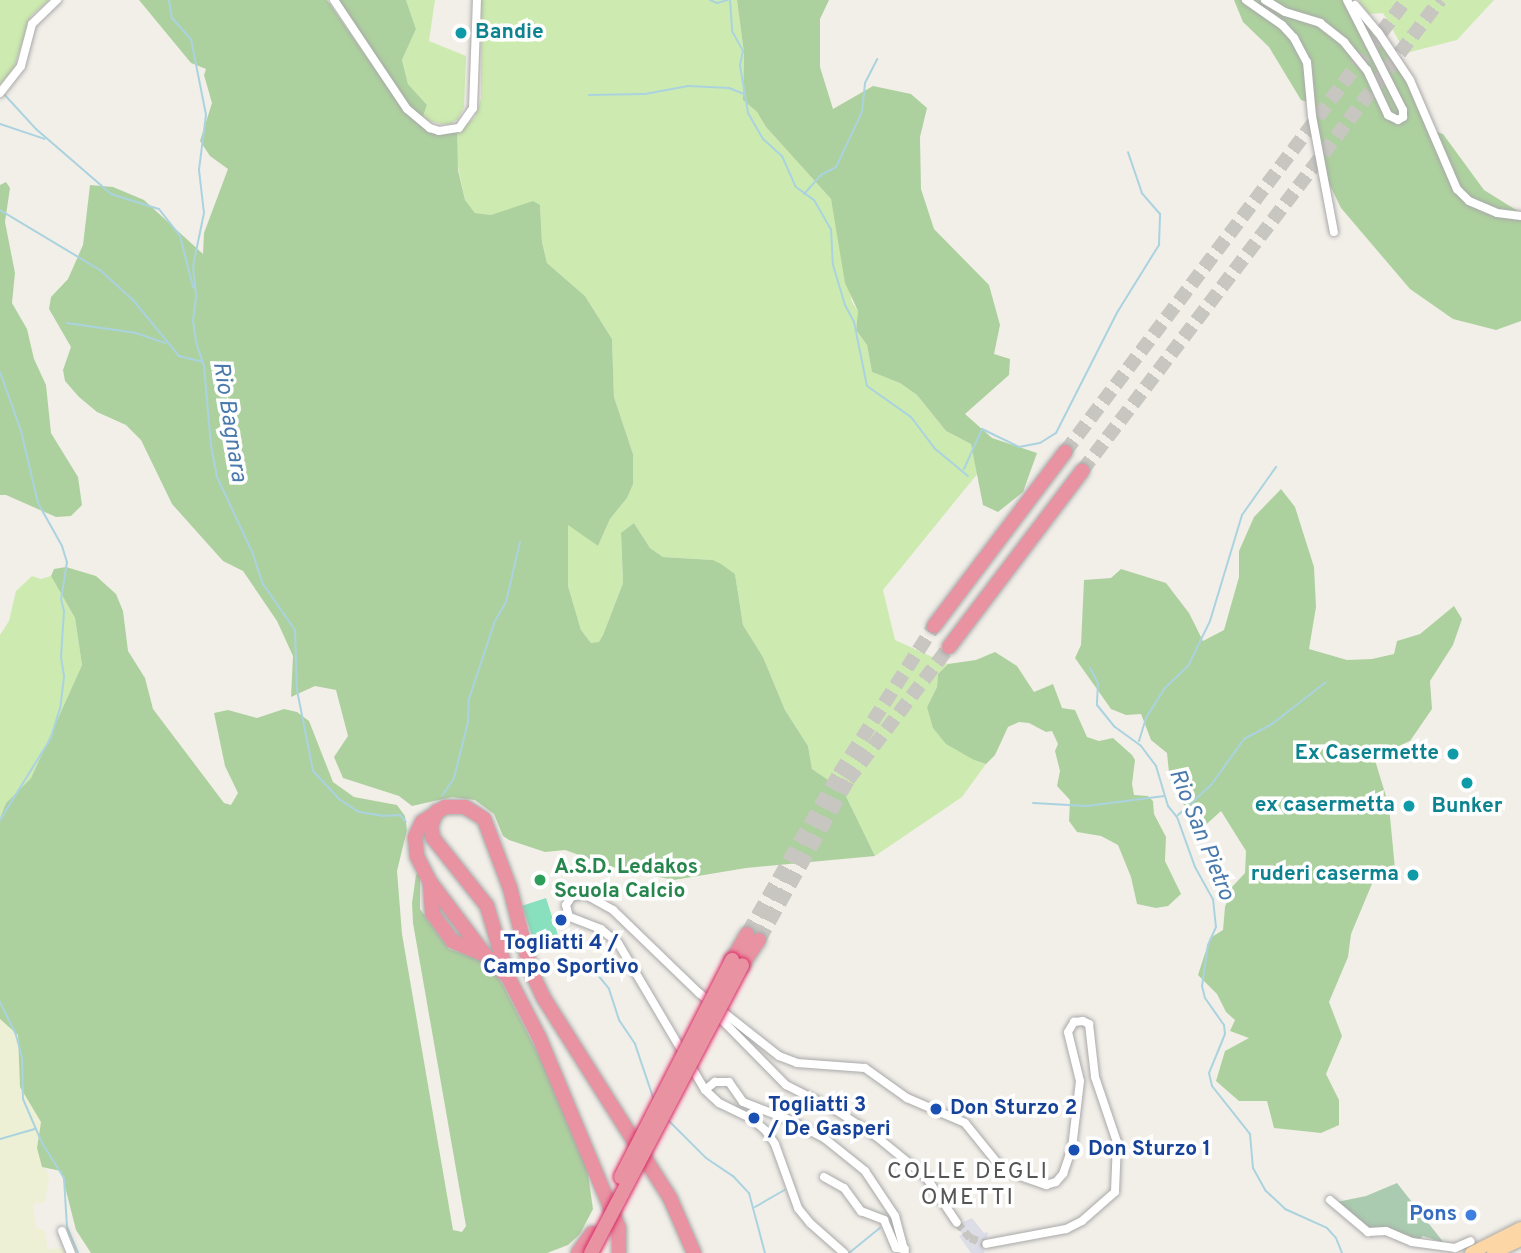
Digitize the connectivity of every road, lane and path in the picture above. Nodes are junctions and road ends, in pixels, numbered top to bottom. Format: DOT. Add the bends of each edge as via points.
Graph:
graph roads {
  1 [pos="57,0"];
  2 [pos="334,0"];
  3 [pos="477,0"];
  4 [pos="1246,0"];
  5 [pos="1265,0"];
  6 [pos="1349,0"];
  7 [pos="0,93"];
  8 [pos="1521,216"];
  9 [pos="1334,232"];
  10 [pos="1065,452"];
  11 [pos="1082,471"];
  12 [pos="934,626"];
  13 [pos="949,647"];
  14 [pos="437,811"];
  15 [pos="753,937"];
  16 [pos="737,963"];
  17 [pos="508,977"];
  18 [pos="699,993"];
  19 [pos="705,1090"];
  20 [pos="824,1177"];
  21 [pos="1330,1199"];
  22 [pos="957,1223"];
  23 [pos="1521,1228"];
  24 [pos="62,1231"];
  25 [pos="1521,1240"];
  26 [pos="986,1244"];
  27 [pos="1471,1247"];
  28 [pos="905,1251"];
  29 [pos="71,1253"];
  30 [pos="579,1253"];
  31 [pos="591,1253"];
  32 [pos="619,1253"];
  33 [pos="694,1253"];
  34 [pos="844,1253"];
  35 [pos="1493,1253"];
  1 -- 7 [label="street" via="32,24 21,66"];
  2 -- 3 [label="street" via="407,109 439,131 459,128 473,108"];
  4 -- 9 [label="street" via="1282,25 1307,62 1312,116"];
  5 -- 6 [label="street" via="1334,33 1362,64 1388,115 1398,120 1403,110"];
  6 -- 8 [label="street" via="1378,32 1410,80 1457,189 1469,201 1497,213"];
  10 -- 12 [label="highway"];
  11 -- 13 [label="highway"];
  14 -- 17 [label="highway" via="431,826 433,838 487,906"];
  14 -- 17 [label="highway" via="422,822 415,837 417,856 430,882 485,955"];
  14 -- 33 [label="highway" via="454,805 484,819 543,997 670,1198"];
  15 -- 16 [label="highway"];
  16 -- 30 [label="highway, bridge"];
  16 -- 31 [label="highway, bridge"];
  17 -- 32 [label="highway" via="539,1037 619,1228"];
  18 -- 19 [label="street" via="613,910 586,895 569,898 565,908 569,917 601,929 618,943"];
  18 -- 22 [label="street" via="786,1085 867,1130 926,1177"];
  18 -- 26 [label="street" via="779,1056 797,1063 865,1068 907,1098 965,1123 1003,1170 1046,1185 1059,1179 1071,1154 1079,1073 1068,1032 1074,1023 1083,1021 1092,1029 1091,1062 1117,1142 1115,1192 1066,1229"];
  19 -- 28 [label="street" via="715,1082 729,1082 743,1102 824,1138 868,1174 895,1216"];
  19 -- 34 [label="street" via="766,1131 798,1208"];
  20 -- 28 [label="street" via="847,1191 861,1210 884,1220 896,1248"];
  21 -- 27 [label="street" via="1368,1232 1387,1231 1412,1241"];
  23 -- 27 [label="main road"];
  24 -- 29 [label="street"];
  25 -- 35 [label="main road"];
}
